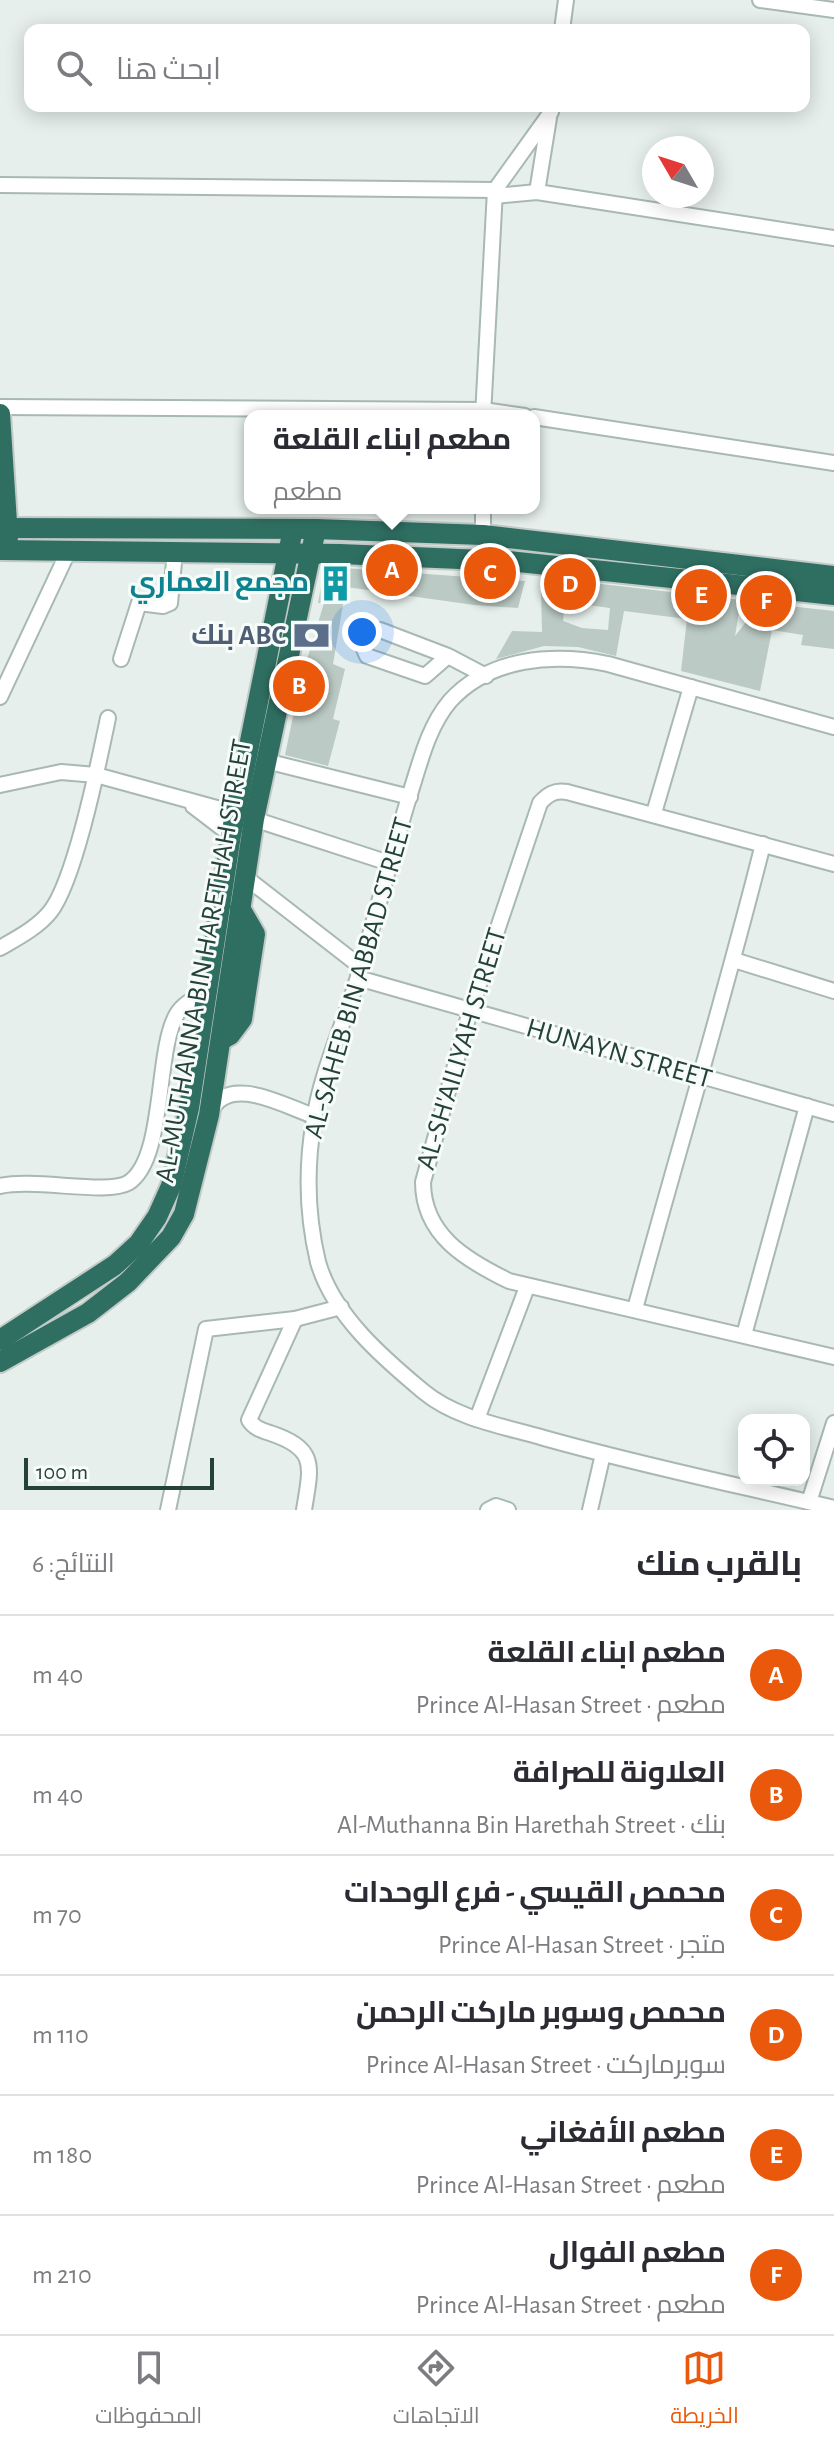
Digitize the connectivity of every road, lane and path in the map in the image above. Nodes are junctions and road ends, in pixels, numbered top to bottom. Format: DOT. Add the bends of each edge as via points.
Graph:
graph roads {
  1 [pos="566,0"];
  2 [pos="760,0"];
  3 [pos="834,10"];
  4 [pos="563,24"];
  5 [pos="549,112"];
  6 [pos="550,112"];
  7 [pos="0,185"];
  8 [pos="537,192"];
  9 [pos="495,193"];
  10 [pos="834,238"];
  11 [pos="0,407"];
  12 [pos="244,410"];
  13 [pos="483,410"];
  14 [pos="0,414"];
  15 [pos="540,418"];
  16 [pos="834,463"];
  17 [pos="5,503"];
  18 [pos="483,514"];
  19 [pos="31,526"];
  20 [pos="4,527"];
  21 [pos="293,529"];
  22 [pos="316,529"];
  23 [pos="483,535"];
  24 [pos="510,537"];
  25 [pos="4,550"];
  26 [pos="69,550"];
  27 [pos="175,552"];
  28 [pos="250,552"];
  29 [pos="289,553"];
  30 [pos="312,554"];
  31 [pos="340,554"];
  32 [pos="508,561"];
  33 [pos="834,576"];
  34 [pos="281,582"];
  35 [pos="305,585"];
  36 [pos="834,595"];
  37 [pos="448,656"];
  38 [pos="121,659"];
  39 [pos="486,676"];
  40 [pos="691,687"];
  41 [pos="0,697"];
  42 [pos="108,718"];
  43 [pos="834,727"];
  44 [pos="266,761"];
  45 [pos="96,775"];
  46 [pos="0,785"];
  47 [pos="410,797"];
  48 [pos="182,799"];
  49 [pos="654,813"];
  50 [pos="244,816"];
  51 [pos="231,835"];
  52 [pos="763,844"];
  53 [pos="389,863"];
  54 [pos="834,864"];
  55 [pos="245,877"];
  56 [pos="0,948"];
  57 [pos="734,960"];
  58 [pos="359,972"];
  59 [pos="834,991"];
  60 [pos="205,992"];
  61 [pos="470,1011"];
  62 [pos="698,1077"];
  63 [pos="807,1106"];
  64 [pos="834,1114"];
  65 [pos="209,1115"];
  66 [pos="314,1116"];
  67 [pos="0,1186"];
  68 [pos="527,1287"];
  69 [pos="76,1293"];
  70 [pos="341,1307"];
  71 [pos="635,1309"];
  72 [pos="88,1313"];
  73 [pos="295,1319"];
  74 [pos="744,1335"];
  75 [pos="0,1340"];
  76 [pos="834,1357"];
  77 [pos="0,1362"];
  78 [pos="477,1419"];
  79 [pos="834,1423"];
  80 [pos="603,1454"];
  81 [pos="809,1502"];
  82 [pos="782,1504"];
  83 [pos="834,1508"];
  84 [pos="168,1510"];
  85 [pos="304,1510"];
  86 [pos="488,1510"];
  87 [pos="508,1510"];
  88 [pos="590,1510"];
  1 -- 4 [label="street"];
  2 -- 3 [label="street"];
  5 -- 9 [label="street"];
  6 -- 8 [label="street"];
  7 -- 9 [label="street"];
  8 -- 9 [label="street"];
  8 -- 10 [label="street"];
  9 -- 13 [label="street"];
  11 -- 12 [label="street"];
  14 -- 17 [label="highway"];
  15 -- 16 [label="street"];
  17 -- 19 [label="highway" via="17,522"];
  17 -- 20 [label="highway"];
  18 -- 23 [label="street"];
  19 -- 20 [label="highway"];
  19 -- 21 [label="highway"];
  20 -- 25 [label="highway"];
  21 -- 22 [label="highway"];
  21 -- 29 [label="highway, AL-MUTHANNA BIN HARETHAH STREET"];
  22 -- 23 [label="highway"];
  22 -- 30 [label="highway, AL-MUTHANNA BIN HARETHAH STREET"];
  23 -- 24 [label="highway"];
  24 -- 32 [label="highway"];
  24 -- 33 [label="highway"];
  25 -- 26 [label="highway"];
  26 -- 27 [label="highway"];
  26 -- 41 [label="street"];
  27 -- 28 [label="highway"];
  27 -- 38 [label="street" via="170,603 139,603"];
  28 -- 29 [label="highway"];
  28 -- 34 [label="highway" via="272,567"];
  29 -- 30 [label="highway"];
  29 -- 34 [label="highway, AL-MUTHANNA BIN HARETHAH STREET"];
  30 -- 31 [label="highway"];
  30 -- 35 [label="highway, AL-MUTHANNA BIN HARETHAH STREET"];
  31 -- 32 [label="highway"];
  31 -- 35 [label="highway" via="314,571"];
  32 -- 36 [label="highway"];
  34 -- 50 [label="highway, AL-MUTHANNA BIN HARETHAH STREET"];
  35 -- 44 [label="highway, AL-MUTHANNA BIN HARETHAH STREET"];
  37 -- 37 [label="street" via="380,630 371,631 362,644 367,656 425,676"];
  37 -- 39 [label="street"];
  39 -- 40 [label="street, AL-SAHEB BIN ABBAD STREET" via="524,661 570,658"];
  39 -- 47 [label="street, AL-SAHEB BIN ABBAD STREET" via="461,691 442,712"];
  40 -- 43 [label="street, AL-SAHEB BIN ABBAD STREET"];
  40 -- 49 [label="street"];
  42 -- 45 [label="street"];
  44 -- 47 [label="street"];
  44 -- 50 [label="highway, AL-MUTHANNA BIN HARETHAH STREET"];
  45 -- 46 [label="street" via="61,772"];
  45 -- 48 [label="street"];
  45 -- 56 [label="street" via="54,906 37,925"];
  47 -- 53 [label="street, AL-SAHEB BIN ABBAD STREET"];
  48 -- 50 [label="street"];
  48 -- 51 [label="street"];
  49 -- 52 [label="street, AL-SH'AILIYAH STREET"];
  49 -- 61 [label="street, AL-SH'AILIYAH STREET" via="559,791 540,803"];
  50 -- 51 [label="highway, AL-MUTHANNA BIN HARETHAH STREET"];
  50 -- 53 [label="street"];
  50 -- 55 [label="highway, AL-MUTHANNA BIN HARETHAH STREET"];
  51 -- 60 [label="highway, AL-MUTHANNA BIN HARETHAH STREET"];
  52 -- 54 [label="street, AL-SH'AILIYAH STREET"];
  52 -- 57 [label="street"];
  53 -- 58 [label="street, AL-SAHEB BIN ABBAD STREET"];
  55 -- 58 [label="street"];
  55 -- 65 [label="highway, AL-MUTHANNA BIN HARETHAH STREET"];
  57 -- 59 [label="street"];
  57 -- 62 [label="street"];
  58 -- 61 [label="street, HUNAYN STREET"];
  58 -- 66 [label="street, AL-SAHEB BIN ABBAD STREET"];
  60 -- 67 [label="street" via="185,1004 173,1022 144,1165 135,1177 115,1187 27,1181"];
  60 -- 69 [label="highway, AL-MUTHANNA BIN HARETHAH STREET" via="189,1108 171,1186 139,1243"];
  61 -- 62 [label="street, HUNAYN STREET"];
  61 -- 68 [label="street, AL-SH'AILIYAH STREET" via="423,1182 423,1201 437,1232 452,1246 490,1272"];
  62 -- 63 [label="street, HUNAYN STREET"];
  62 -- 71 [label="street"];
  63 -- 64 [label="street, HUNAYN STREET"];
  63 -- 74 [label="street"];
  65 -- 66 [label="street" via="222,1097 243,1092"];
  65 -- 72 [label="highway, AL-MUTHANNA BIN HARETHAH STREET" via="193,1192 171,1237 128,1282"];
  66 -- 70 [label="street, AL-SAHEB BIN ABBAD STREET" via="308,1186 316,1247 324,1277"];
  68 -- 71 [label="street, AL-SH'AILIYAH STREET"];
  68 -- 78 [label="street"];
  69 -- 72 [label="highway"];
  69 -- 75 [label="highway, AL-MUTHANNA BIN HARETHAH STREET"];
  70 -- 73 [label="street"];
  70 -- 78 [label="street, AL-SAHEB BIN ABBAD STREET" via="376,1349 427,1394"];
  71 -- 74 [label="street, AL-SH'AILIYAH STREET"];
  72 -- 77 [label="highway, AL-MUTHANNA BIN HARETHAH STREET"];
  73 -- 84 [label="street" via="206,1329"];
  73 -- 85 [label="street" via="249,1420 260,1430 290,1439 306,1454 311,1470"];
  74 -- 76 [label="street, AL-SH'AILIYAH STREET"];
  78 -- 80 [label="street, AL-SAHEB BIN ABBAD STREET"];
  79 -- 81 [label="street"];
  80 -- 82 [label="street, AL-SAHEB BIN ABBAD STREET"];
  80 -- 88 [label="street"];
  81 -- 82 [label="street, AL-SAHEB BIN ABBAD STREET"];
  81 -- 83 [label="street, AL-SAHEB BIN ABBAD STREET"];
  86 -- 87 [label="street"];
}
